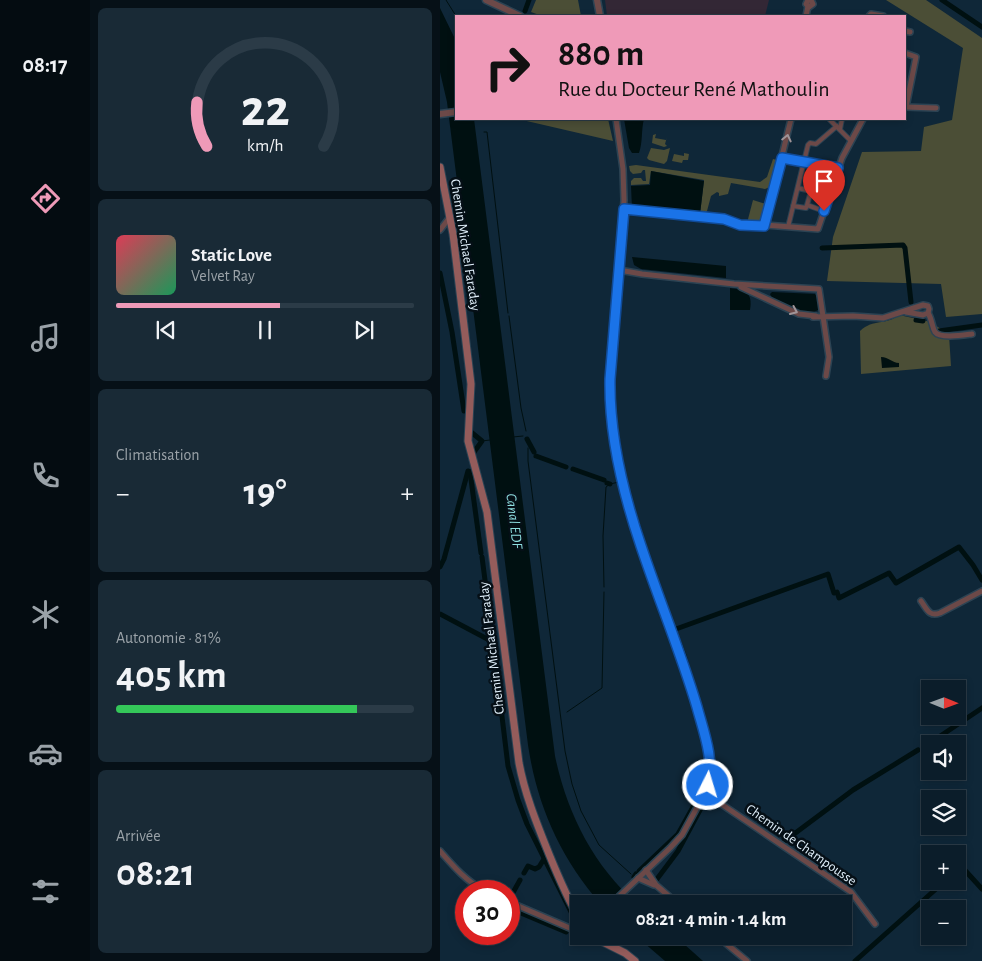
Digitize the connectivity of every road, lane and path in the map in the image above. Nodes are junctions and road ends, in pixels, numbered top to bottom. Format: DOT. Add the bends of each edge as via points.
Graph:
graph roads {
  1 [pos="486,0"];
  2 [pos="597,0"];
  3 [pos="811,0"];
  4 [pos="518,15"];
  5 [pos="600,15"];
  6 [pos="806,15"];
  7 [pos="906,53"];
  8 [pos="906,102"];
  9 [pos="906,107"];
  10 [pos="936,108"];
  11 [pos="455,112"];
  12 [pos="440,114"];
  13 [pos="616,120"];
  14 [pos="791,120"];
  15 [pos="830,120"];
  16 [pos="842,120"];
  17 [pos="862,120"];
  18 [pos="838,128"];
  19 [pos="850,140"];
  20 [pos="782,158"];
  21 [pos="804,162"];
  22 [pos="440,167"];
  23 [pos="838,168"];
  24 [pos="798,188"];
  25 [pos="793,206"];
  26 [pos="806,206"];
  27 [pos="624,209"];
  28 [pos="824,211"];
  29 [pos="450,217"];
  30 [pos="765,225"];
  31 [pos="788,227"];
  32 [pos="440,230"];
  33 [pos="619,270"];
  34 [pos="734,284"];
  35 [pos="772,287"];
  36 [pos="767,298"];
  37 [pos="822,306"];
  38 [pos="906,312"];
  39 [pos="928,313"];
  40 [pos="824,316"];
  41 [pos="814,317"];
  42 [pos="972,334"];
  43 [pos="826,376"];
  44 [pos="982,591"];
  45 [pos="921,601"];
  46 [pos="705,793"];
  47 [pos="440,851"];
  48 [pos="646,870"];
  49 [pos="638,878"];
  50 [pos="468,880"];
  51 [pos="656,885"];
  52 [pos="620,895"];
  53 [pos="668,895"];
  54 [pos="570,900"];
  55 [pos="520,907"];
  56 [pos="875,924"];
  57 [pos="570,929"];
  58 [pos="609,945"];
  59 [pos="728,945"];
  60 [pos="636,961"];
  61 [pos="747,961"];
  1 -- 4 [label="street"];
  2 -- 5 [label="street"];
  3 -- 6 [label="street" via="806,3"];
  7 -- 8 [label="street" via="916,57"];
  9 -- 10 [label="street"];
  11 -- 12 [label="street"];
  13 -- 27 [label="street" via="623,168"];
  20 -- 14 [label="street, one-way"];
  15 -- 18 [label="street"];
  16 -- 18 [label="street"];
  17 -- 19 [label="street"];
  18 -- 19 [label="street"];
  18 -- 21 [label="street" via="816,144 809,144"];
  19 -- 23 [label="street"];
  20 -- 21 [label="street"];
  20 -- 30 [label="street"];
  21 -- 23 [label="street"];
  21 -- 24 [label="street"];
  22 -- 29 [label="main road, Chemin Michael Faraday"];
  23 -- 28 [label="street"];
  24 -- 25 [label="street"];
  24 -- 28 [label="street" via="811,191 807,205"];
  25 -- 26 [label="street"];
  25 -- 31 [label="street"];
  27 -- 30 [label="street" via="724,219 740,225"];
  27 -- 33 [label="street"];
  28 -- 31 [label="street" via="818,229"];
  29 -- 32 [label="street"];
  29 -- 54 [label="main road, Chemin Michael Faraday" via="471,384 468,441 488,512 519,763 534,816"];
  30 -- 31 [label="street"];
  33 -- 34 [label="street"];
  33 -- 46 [label="street" via="610,379 616,450 630,512 704,729 710,762 710,778"];
  34 -- 35 [label="street"];
  34 -- 36 [label="street"];
  35 -- 36 [label="street" via="766,289"];
  35 -- 37 [label="street" via="819,289"];
  36 -- 41 [label="street, one-way" via="799,314"];
  37 -- 40 [label="street"];
  37 -- 41 [label="street" via="820,314"];
  38 -- 39 [label="street"];
  38 -- 39 [label="street" via="925,305 929,307"];
  38 -- 40 [label="street" via="883,318"];
  39 -- 42 [label="street" via="938,335"];
  40 -- 41 [label="street"];
  40 -- 43 [label="street" via="829,361"];
  44 -- 45 [label="street" via="934,615"];
  46 -- 48 [label="street" via="682,835"];
  46 -- 56 [label="street, Chemin de Champousse" via="851,892"];
  47 -- 50 [label="street"];
  48 -- 49 [label="street"];
  48 -- 51 [label="street"];
  49 -- 51 [label="street"];
  49 -- 52 [label="street"];
  51 -- 53 [label="street"];
  55 -- 57 [label="street"];
  58 -- 60 [label="main road"];
  59 -- 61 [label="street"];
}
